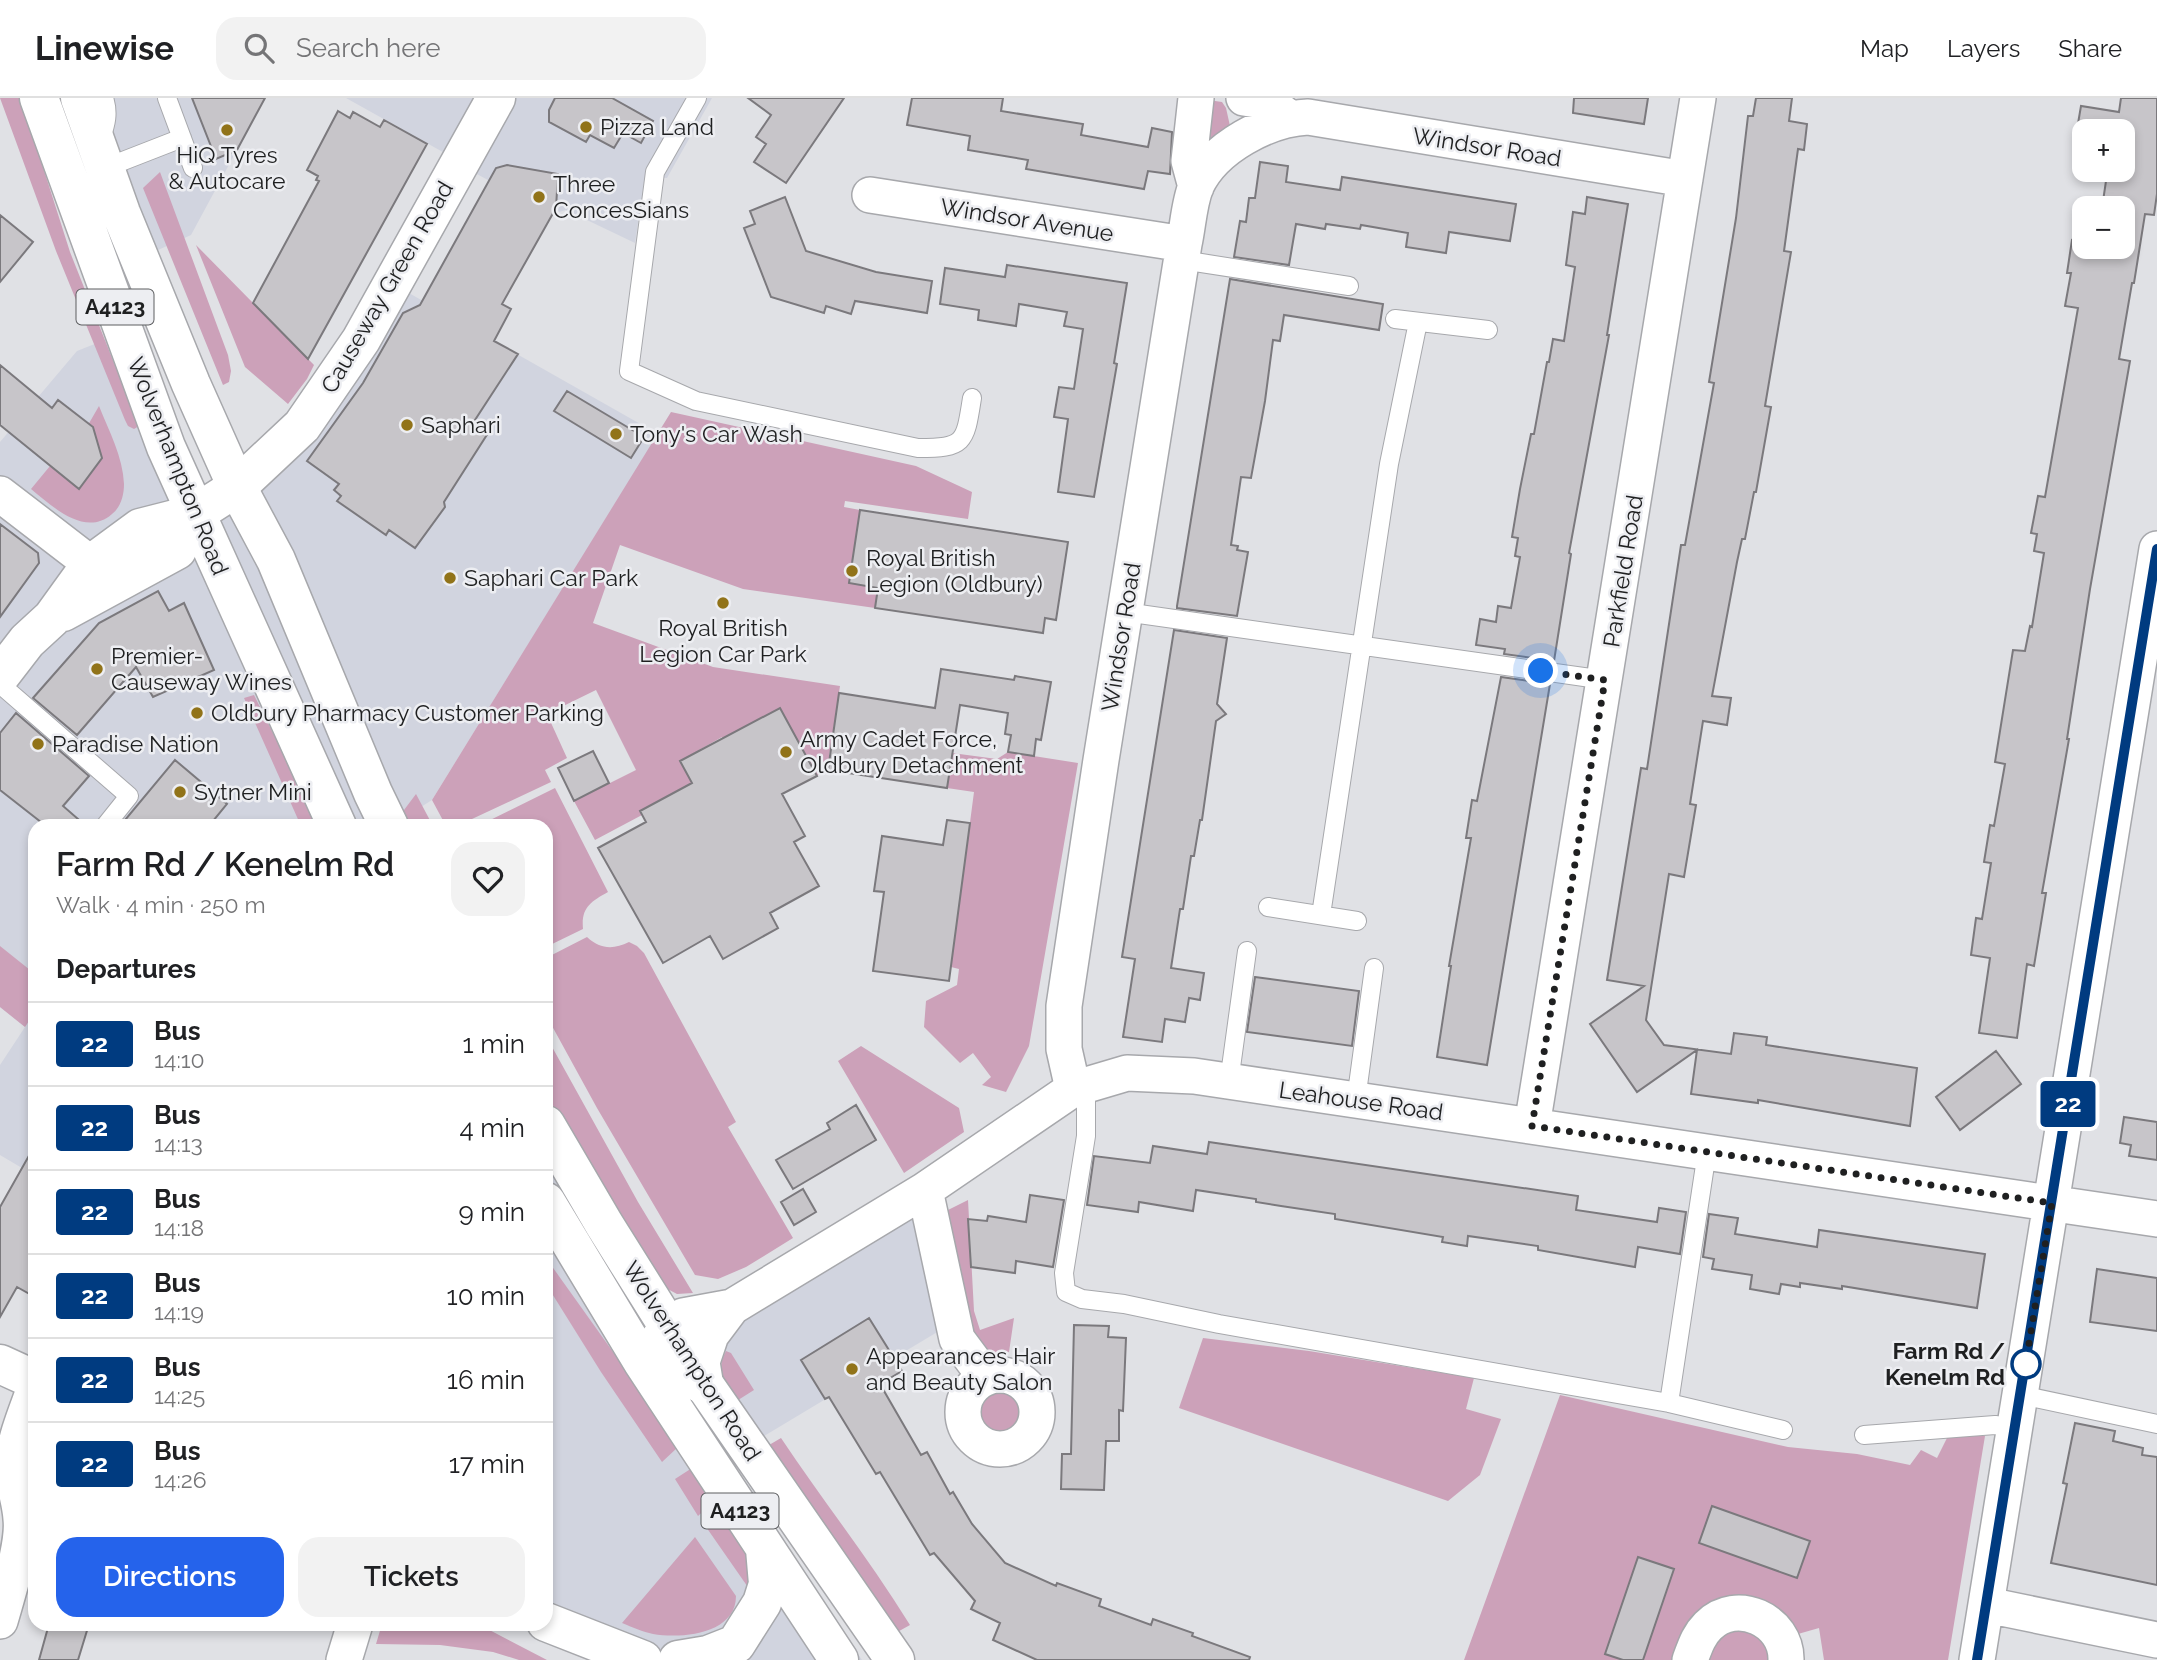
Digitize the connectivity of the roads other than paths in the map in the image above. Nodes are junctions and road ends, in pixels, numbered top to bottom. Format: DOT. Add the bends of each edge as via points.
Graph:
graph roads {
  1 [pos="39,98"];
  2 [pos="80,98"];
  3 [pos="104,98"];
  4 [pos="167,98"];
  5 [pos="697,98"];
  6 [pos="1196,98"];
  7 [pos="1244,98"];
  8 [pos="1698,98"];
  9 [pos="493,99"];
  10 [pos="1289,118"];
  11 [pos="182,138"];
  12 [pos="101,157"];
  13 [pos="193,167"];
  14 [pos="1685,179"];
  15 [pos="1196,187"];
  16 [pos="870,195"];
  17 [pos="1183,252"];
  18 [pos="1349,286"];
  19 [pos="1395,319"];
  20 [pos="1418,322"];
  21 [pos="1488,330"];
  22 [pos="972,398"];
  23 [pos="237,487"];
  24 [pos="0,494"];
  25 [pos="195,514"];
  26 [pos="2157,549"];
  27 [pos="91,564"];
  28 [pos="141,569"];
  29 [pos="1125,612"];
  30 [pos="52,618"];
  31 [pos="1361,645"];
  32 [pos="0,676"];
  33 [pos="1605,680"];
  34 [pos="0,684"];
  35 [pos="2143,728"];
  36 [pos="110,819"];
  37 [pos="334,819"];
  38 [pos="386,819"];
  39 [pos="1268,907"];
  40 [pos="1321,915"];
  41 [pos="1357,921"];
  42 [pos="1247,951"];
  43 [pos="1374,968"];
  44 [pos="1229,1082"];
  45 [pos="1079,1087"];
  46 [pos="1356,1100"];
  47 [pos="1532,1126"];
  48 [pos="553,1137"];
  49 [pos="1707,1152"];
  50 [pos="925,1190"];
  51 [pos="2052,1203"];
  52 [pos="553,1214"];
  53 [pos="2157,1219"];
  54 [pos="732,1307"];
  55 [pos="668,1326"];
  56 [pos="642,1361"];
  57 [pos="0,1364"];
  58 [pos="28,1377"];
  59 [pos="986,1378"];
  60 [pos="706,1387"];
  61 [pos="1669,1402"];
  62 [pos="28,1408"];
  63 [pos="2018,1412"];
  64 [pos="2157,1424"];
  65 [pos="1783,1430"];
  66 [pos="1864,1435"];
  67 [pos="7,1495"];
  68 [pos="765,1549"];
  69 [pos="1987,1605"];
  70 [pos="0,1621"];
  71 [pos="553,1625"];
  72 [pos="353,1631"];
  73 [pos="2157,1640"];
  74 [pos="344,1660"];
  75 [pos="643,1660"];
  76 [pos="678,1660"];
  77 [pos="839,1660"];
  78 [pos="895,1660"];
  79 [pos="1690,1660"];
  80 [pos="1786,1660"];
  81 [pos="1977,1660"];
  1 -- 25 [label="main road, Wolverhampton Road / A4123" via="166,447"];
  2 -- 12 [label="main road, Wolverhampton Road / A4123"];
  3 -- 12 [label="lane" via="107,121"];
  4 -- 11 [label="lane"];
  5 -- 22 [label="lane" via="655,172 629,371 696,401 918,448 947,448 960,440 967,429"];
  6 -- 15 [label="street, Windsor Road" via="1189,161"];
  7 -- 10 [label="street, Windsor Road" via="1269,102"];
  8 -- 14 [label="street, Parkfield Road"];
  9 -- 23 [label="main road, Causeway Green Road" via="387,295 319,404"];
  10 -- 14 [label="street, Windsor Road" via="1308,117"];
  10 -- 15 [label="street, Windsor Road" via="1231,147 1209,165"];
  11 -- 12 [label="lane"];
  11 -- 13 [label="lane"];
  12 -- 23 [label="main road, Wolverhampton Road / A4123"];
  14 -- 33 [label="street, Parkfield Road"];
  15 -- 17 [label="street, Windsor Road"];
  16 -- 17 [label="street, Windsor Avenue"];
  17 -- 18 [label="lane"];
  17 -- 29 [label="street, Windsor Road"];
  19 -- 20 [label="lane"];
  20 -- 21 [label="lane"];
  20 -- 31 [label="lane" via="1389,464"];
  23 -- 25 [label="main road, Causeway Green Road"];
  23 -- 38 [label="main road, Wolverhampton Road / A4123" via="276,561"];
  24 -- 27 [label="street"];
  25 -- 27 [label="main road, Causeway Green Road" via="140,528"];
  25 -- 28 [label="main road, Causeway Green Road" via="177,550"];
  25 -- 37 [label="main road, Wolverhampton Road / A4123"];
  26 -- 35 [label="street"];
  27 -- 28 [label="street"];
  27 -- 30 [label="main road, Causeway Green Road"];
  28 -- 30 [label="main road, Causeway Green Road"];
  29 -- 31 [label="lane"];
  29 -- 45 [label="street, Windsor Road" via="1065,1006 1065,1049"];
  30 -- 32 [label="main road, Causeway Green Road" via="27,640"];
  31 -- 33 [label="lane"];
  31 -- 40 [label="lane"];
  33 -- 47 [label="street, Parkfield Road"];
  34 -- 36 [label="lane" via="129,796"];
  35 -- 51 [label="street"];
  39 -- 40 [label="lane"];
  40 -- 41 [label="lane"];
  42 -- 44 [label="lane"];
  43 -- 46 [label="lane"];
  44 -- 45 [label="street, Leahouse Road" via="1127,1073"];
  44 -- 46 [label="street, Leahouse Road"];
  45 -- 50 [label="street, Leahouse Road"];
  45 -- 61 [label="lane" via="1086,1136 1066,1292 1082,1299 1219,1324"];
  46 -- 47 [label="street, Leahouse Road"];
  47 -- 49 [label="street, Leahouse Road"];
  48 -- 55 [label="main road, Wolverhampton Road / A4123"];
  49 -- 51 [label="street, Leahouse Road"];
  49 -- 61 [label="lane"];
  50 -- 54 [label="street, Leahouse Road"];
  50 -- 59 [label="street" via="957,1339"];
  51 -- 53 [label="street, Leahouse Road"];
  51 -- 63 [label="street"];
  52 -- 56 [label="main road, Wolverhampton Road / A4123"];
  54 -- 55 [label="street, Leahouse Road" via="683,1316"];
  54 -- 60 [label="street, Leahouse Road" via="711,1335 702,1362"];
  55 -- 56 [label="street"];
  55 -- 60 [label="main road, Wolverhampton Road / A4123"];
  56 -- 60 [label="street"];
  56 -- 68 [label="main road, Wolverhampton Road / A4123"];
  57 -- 58 [label="main road"];
  60 -- 78 [label="main road, Wolverhampton Road / A4123"];
  61 -- 65 [label="lane"];
  62 -- 67 [label="street"];
  63 -- 64 [label="lane"];
  63 -- 66 [label="lane" via="1995,1425"];
  63 -- 69 [label="street"];
  67 -- 70 [label="street" via="22,1521"];
  68 -- 76 [label="main road" via="768,1584 762,1604 736,1644 708,1656"];
  68 -- 77 [label="main road, Wolverhampton Road / A4123"];
  69 -- 73 [label="street"];
  69 -- 81 [label="street"];
  71 -- 75 [label="main road"];
  72 -- 74 [label="street"];
  79 -- 80 [label="street" via="1709,1624 1738,1613 1767,1620 1783,1641"];
}
